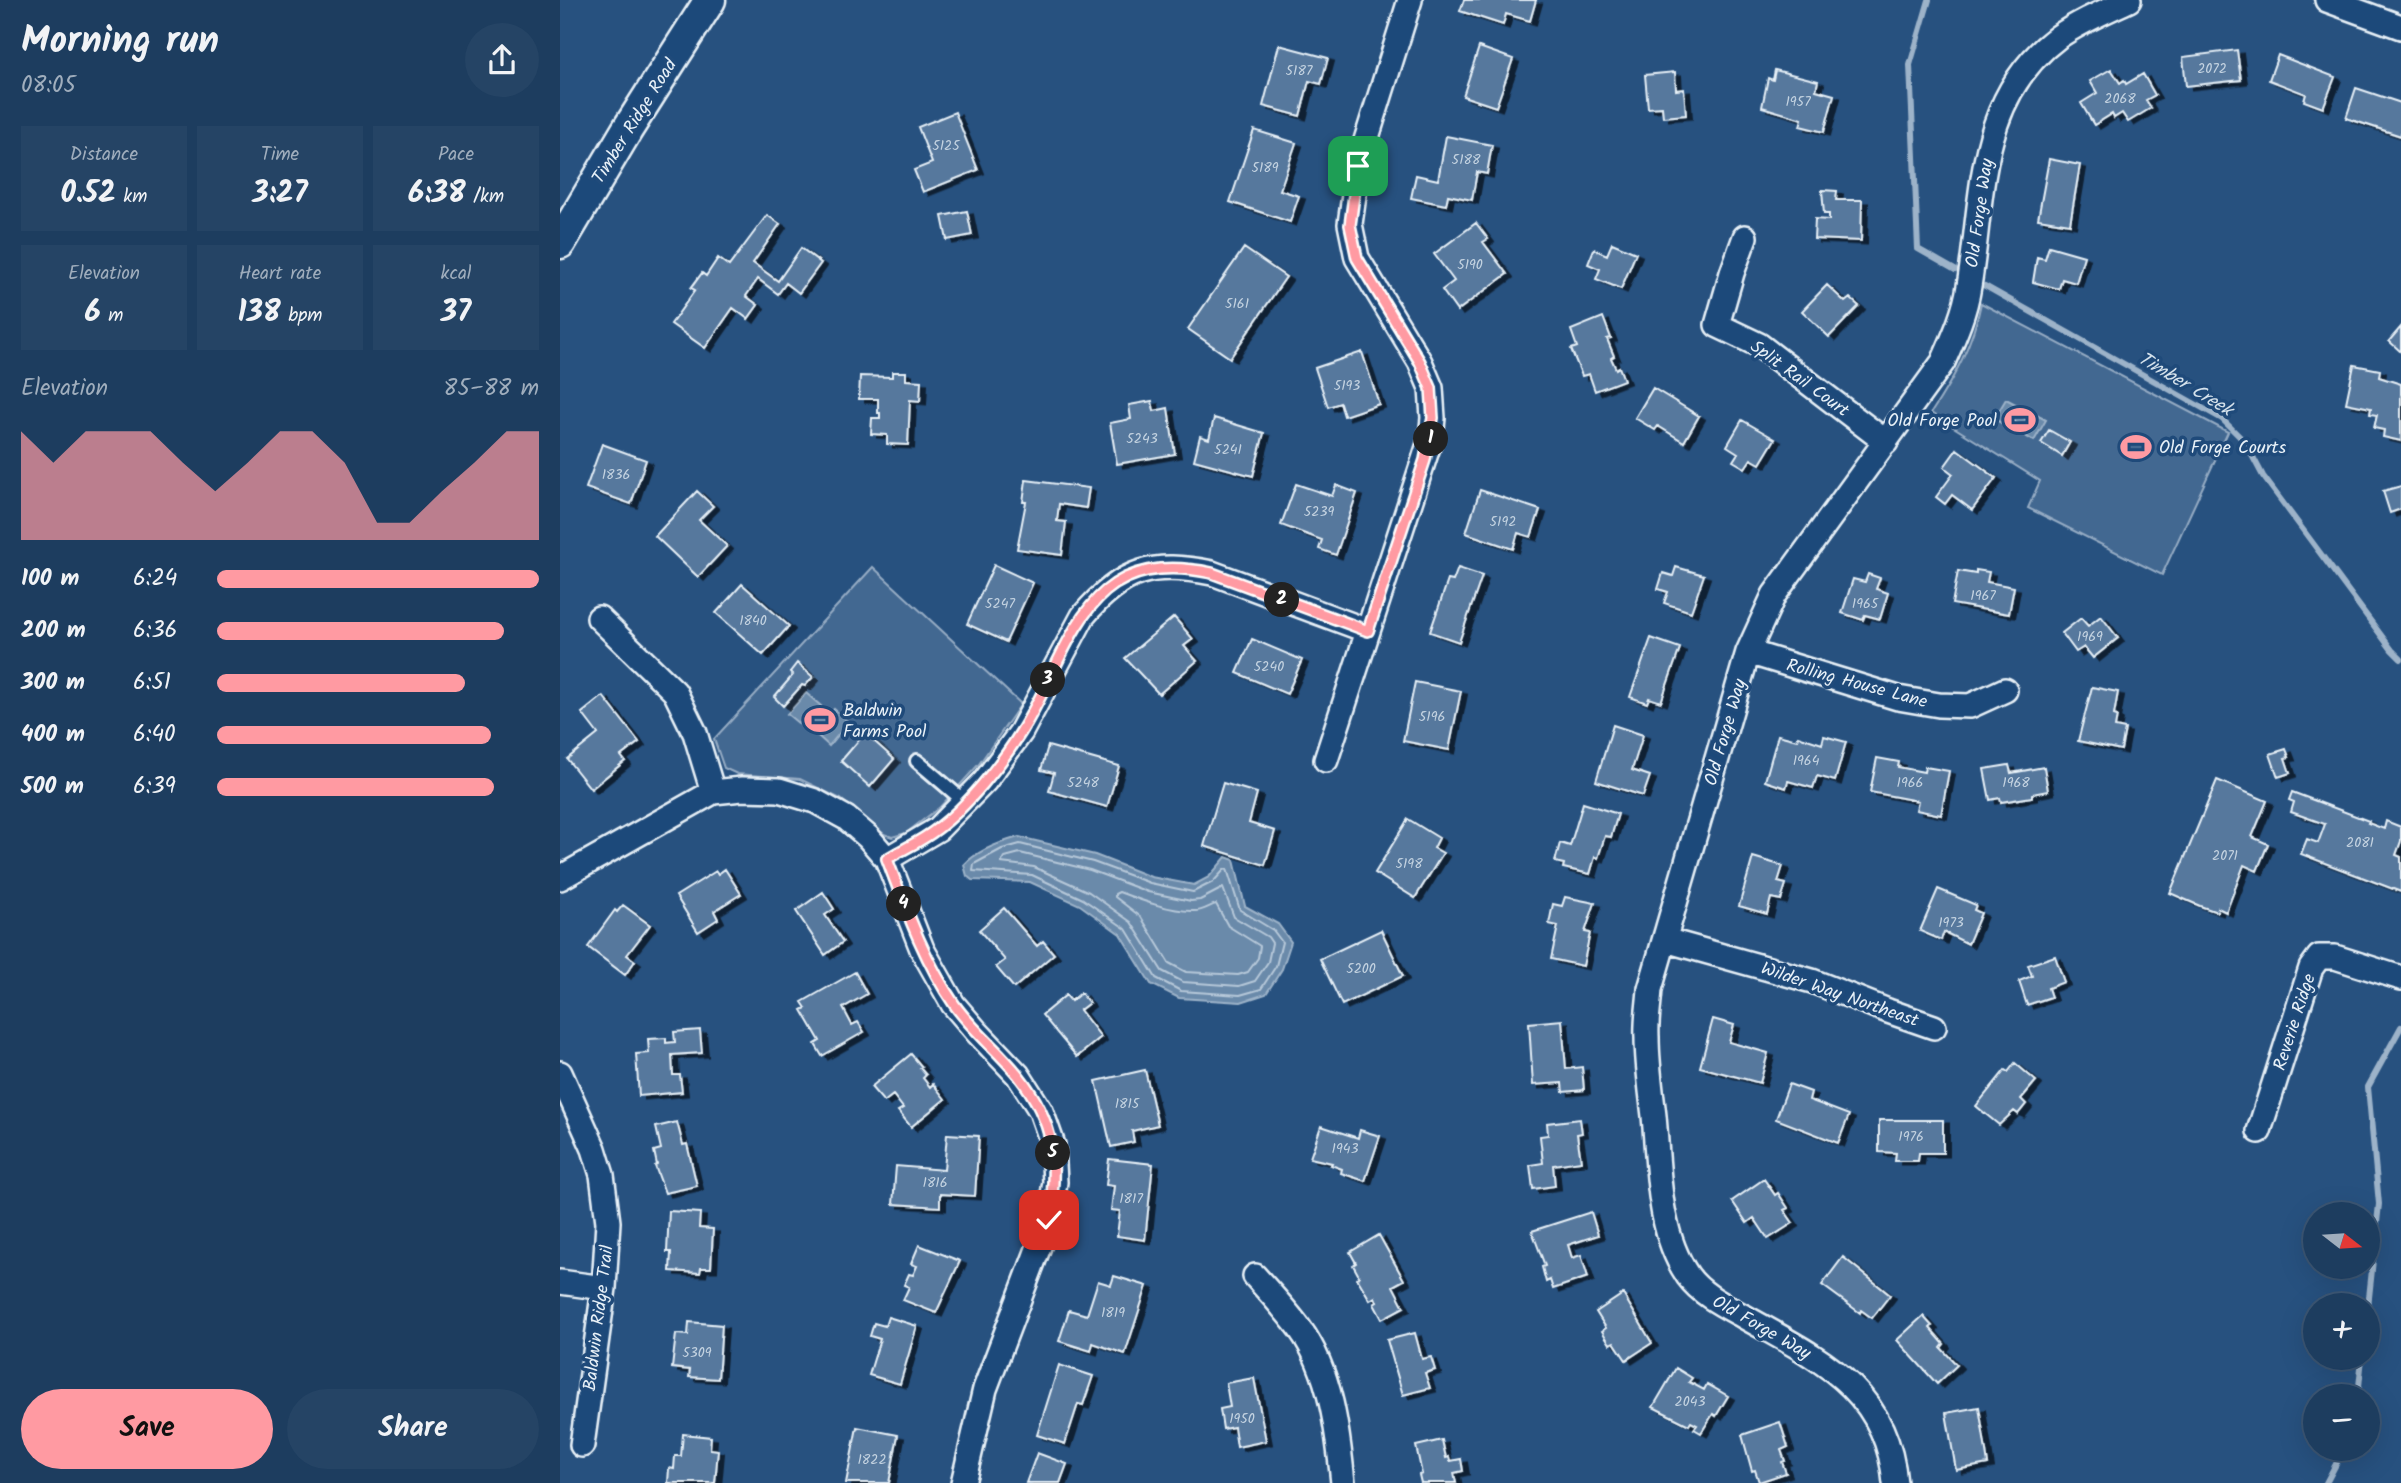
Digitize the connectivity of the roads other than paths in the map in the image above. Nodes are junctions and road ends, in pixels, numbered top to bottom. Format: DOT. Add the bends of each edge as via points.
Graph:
graph roads {
  1 [pos="710,0"];
  2 [pos="1410,0"];
  3 [pos="2129,0"];
  4 [pos="2327,0"];
  5 [pos="2401,27"];
  6 [pos="1745,237"];
  7 [pos="560,243"];
  8 [pos="1886,442"];
  9 [pos="598,618"];
  10 [pos="1368,631"];
  11 [pos="1748,652"];
  12 [pos="2005,690"];
  13 [pos="1326,760"];
  14 [pos="917,761"];
  15 [pos="713,792"];
  16 [pos="965,802"];
  17 [pos="887,859"];
  18 [pos="560,878"];
  19 [pos="1665,940"];
  20 [pos="2401,978"];
  21 [pos="1934,1027"];
  22 [pos="560,1073"];
  23 [pos="2259,1131"];
  24 [pos="1255,1276"];
  25 [pos="560,1282"];
  26 [pos="604,1288"];
  27 [pos="582,1445"];
  28 [pos="963,1483"];
  29 [pos="1343,1483"];
  30 [pos="1895,1483"];
  1 -- 7 [label="street, Timber Ridge Road"];
  2 -- 10 [label="street" via="1358,166 1350,225 1357,258 1420,362 1431,388 1433,418 1425,460"];
  3 -- 8 [label="street, Old Forge Way" via="2057,38 2010,91 1986,153 1961,319 1943,362"];
  4 -- 5 [label="street"];
  6 -- 8 [label="street, Split Rail Court" via="1717,325 1759,345"];
  8 -- 11 [label="street, Old Forge Way" via="1774,595"];
  9 -- 15 [label="street" via="675,692 695,733"];
  10 -- 13 [label="street"];
  10 -- 16 [label="street" via="1212,573 1162,568 1122,578 1083,616 1021,732"];
  11 -- 12 [label="street, Rolling House Lane" via="1898,698 1939,705 1970,706"];
  11 -- 19 [label="street, Old Forge Way"];
  14 -- 16 [label="lane"];
  15 -- 17 [label="street" via="779,790 815,801 846,818"];
  15 -- 18 [label="street"];
  16 -- 17 [label="street" via="938,829"];
  17 -- 28 [label="street" via="922,949 954,1004 1018,1075 1041,1111 1053,1145 1055,1182 1049,1220 985,1389"];
  19 -- 21 [label="street, Wilder Way Northeast" via="1812,981"];
  19 -- 30 [label="street, Old Forge Way" via="1650,989 1646,1037 1662,1204 1672,1247 1688,1277 1711,1298 1808,1353 1853,1387 1884,1431"];
  20 -- 23 [label="street, Reverie Ridge" via="2335,957 2319,957 2311,968"];
  22 -- 26 [label="street, Baldwin Ridge Trail" via="602,1175 608,1222"];
  24 -- 29 [label="street" via="1301,1330 1314,1353 1331,1410"];
  25 -- 26 [label="street"];
  26 -- 27 [label="street, Baldwin Ridge Trail"];
}
